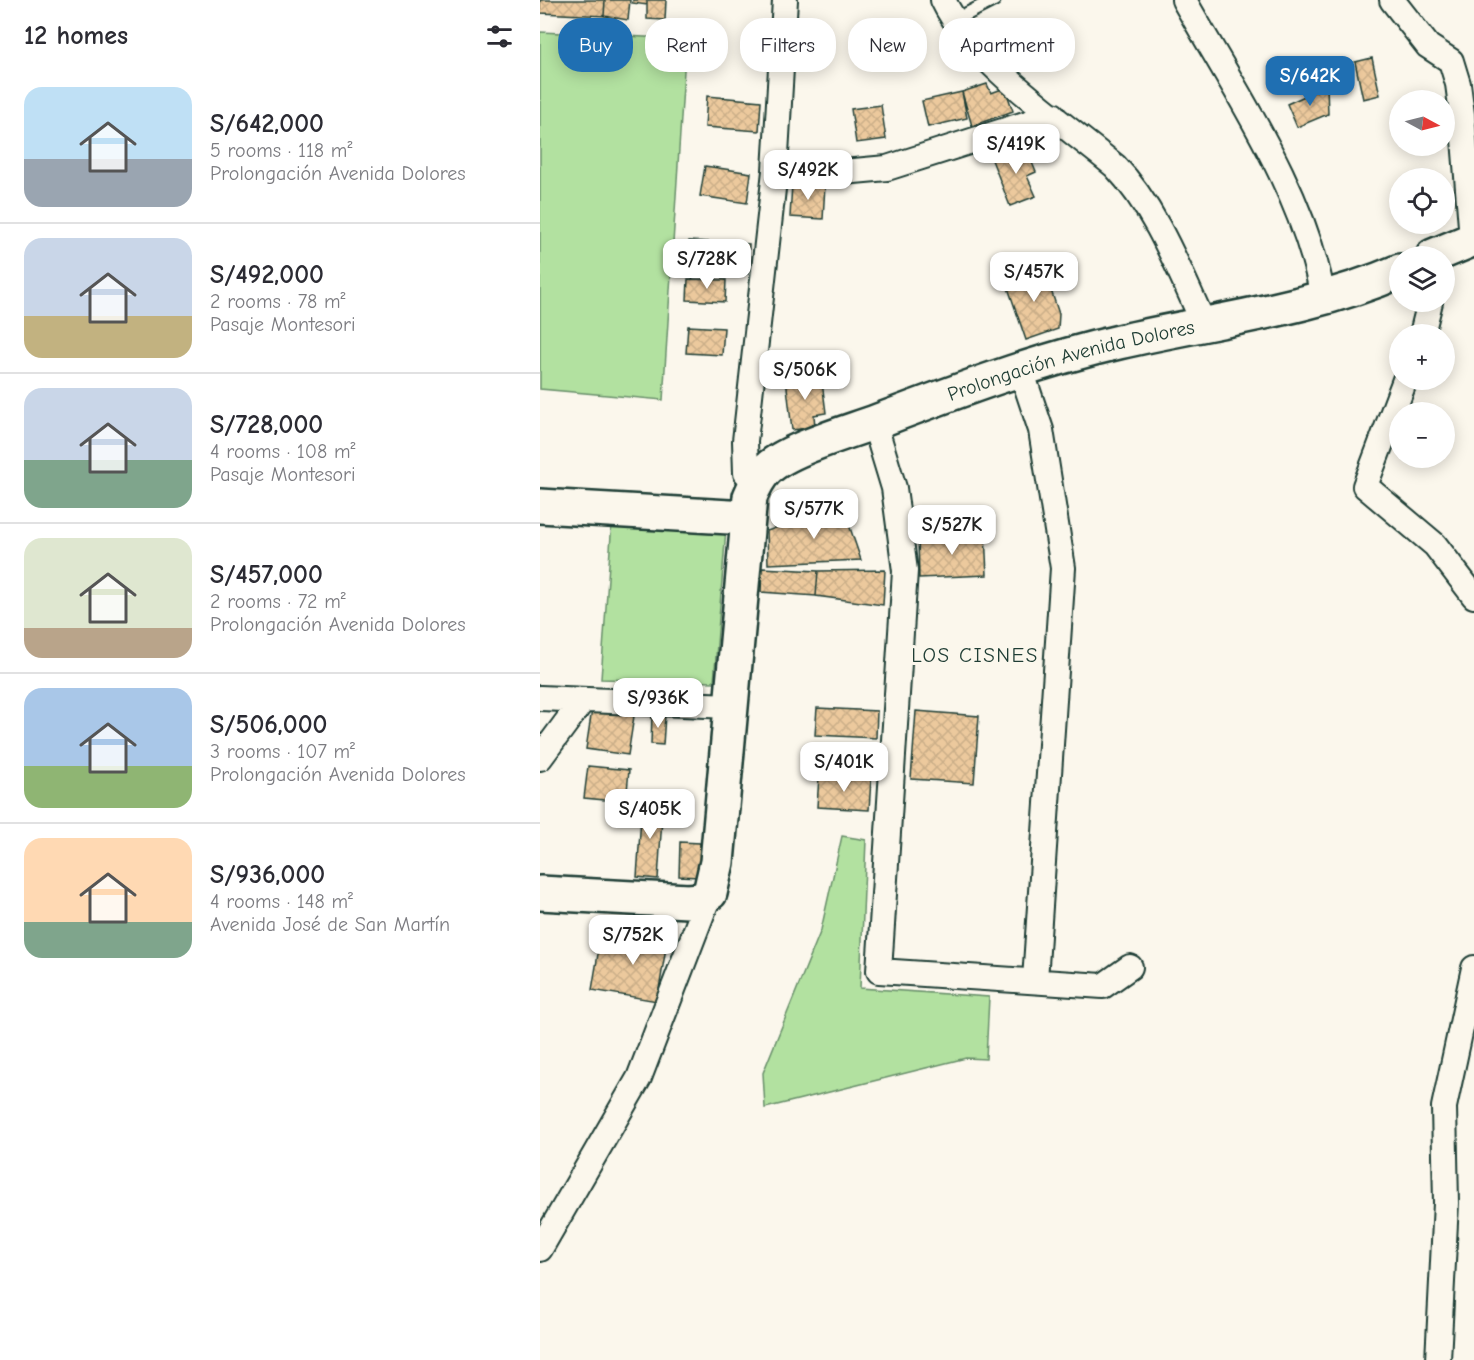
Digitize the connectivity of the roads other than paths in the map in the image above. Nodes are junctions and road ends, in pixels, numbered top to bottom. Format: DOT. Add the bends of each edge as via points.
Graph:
graph roads {
  1 [pos="784,0"];
  2 [pos="993,0"];
  3 [pos="1184,0"];
  4 [pos="1392,0"];
  5 [pos="948,11"];
  6 [pos="1053,115"];
  7 [pos="775,171"];
  8 [pos="1473,239"];
  9 [pos="1455,248"];
  10 [pos="1389,275"];
  11 [pos="1323,298"];
  12 [pos="1204,324"];
  13 [pos="1020,367"];
  14 [pos="1401,390"];
  15 [pos="874,422"];
  16 [pos="756,482"];
  17 [pos="540,506"];
  18 [pos="747,518"];
  19 [pos="1474,596"];
  20 [pos="540,698"];
  21 [pos="583,700"];
  22 [pos="730,706"];
  23 [pos="540,758"];
  24 [pos="540,893"];
  25 [pos="710,893"];
  26 [pos="1130,967"];
  27 [pos="1474,968"];
  28 [pos="1035,980"];
  29 [pos="540,1249"];
  30 [pos="1438,1360"];
  1 -- 7 [label="street"];
  2 -- 5 [label="lane"];
  3 -- 11 [label="street" via="1293,201 1316,260"];
  4 -- 8 [label="street" via="1428,46 1451,61 1462,114"];
  5 -- 6 [label="street" via="1005,75"];
  6 -- 7 [label="street" via="887,168"];
  6 -- 12 [label="street" via="1131,183 1164,240"];
  7 -- 16 [label="street" via="745,441 746,473"];
  8 -- 9 [label="main road"];
  10 -- 11 [label="main road, Prolongación Avenida Dolores"];
  11 -- 12 [label="main road, Prolongación Avenida Dolores"];
  12 -- 13 [label="main road, Prolongación Avenida Dolores"];
  13 -- 15 [label="main road, Prolongación Avenida Dolores"];
  13 -- 28 [label="street" via="1041,430 1063,568"];
  14 -- 19 [label="street" via="1365,486 1435,546"];
  15 -- 16 [label="main road, Prolongación Avenida Dolores" via="785,458 767,468"];
  15 -- 28 [label="street" via="894,488 905,571 879,971"];
  16 -- 18 [label="main road"];
  17 -- 18 [label="main road"];
  18 -- 22 [label="main road"];
  20 -- 21 [label="street"];
  21 -- 22 [label="street"];
  21 -- 23 [label="street"];
  22 -- 25 [label="main road" via="717,862"];
  24 -- 25 [label="main road" via="688,901 700,900"];
  25 -- 29 [label="street" via="639,1078"];
  26 -- 28 [label="street" via="1104,986"];
  27 -- 30 [label="street" via="1444,1107 1446,1203"];
}
